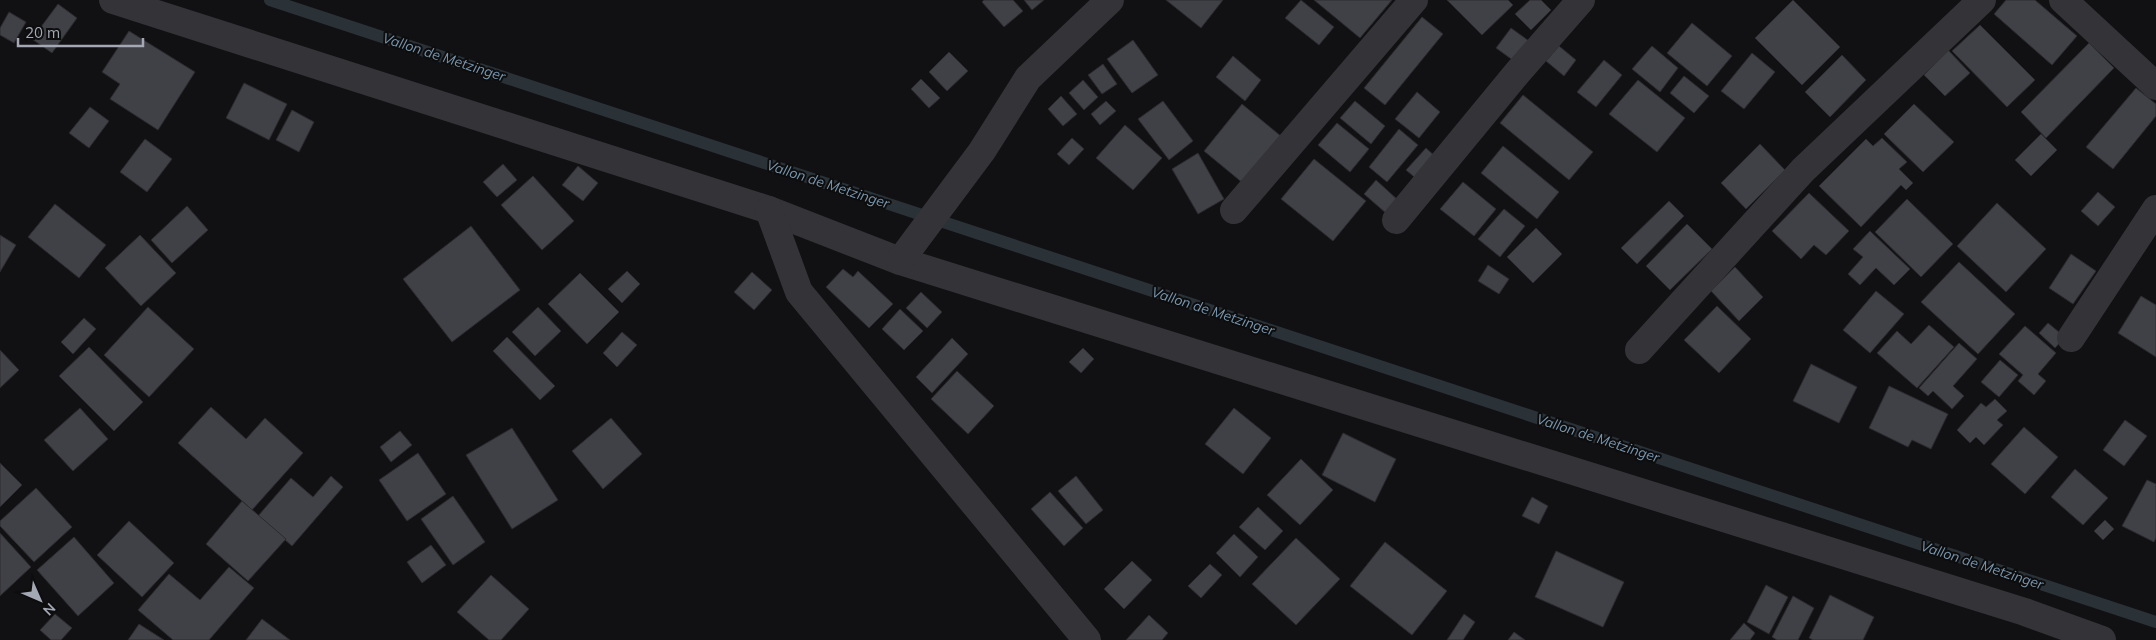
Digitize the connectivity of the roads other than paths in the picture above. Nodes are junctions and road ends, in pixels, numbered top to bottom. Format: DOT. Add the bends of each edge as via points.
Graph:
graph roads {
  1 [pos="113,0"];
  2 [pos="1110,0"];
  3 [pos="1414,0"];
  4 [pos="1581,0"];
  5 [pos="1982,0"];
  6 [pos="2063,0"];
  7 [pos="2156,86"];
  8 [pos="2156,209"];
  9 [pos="769,210"];
  10 [pos="1234,210"];
  11 [pos="1396,220"];
  12 [pos="900,261"];
  13 [pos="2071,338"];
  14 [pos="1639,350"];
  15 [pos="1087,640"];
  16 [pos="2102,640"];
  1 -- 9 [label="street"];
  2 -- 12 [label="street" via="1028,78 982,150"];
  3 -- 10 [label="street"];
  4 -- 11 [label="street"];
  5 -- 14 [label="street" via="1803,170"];
  6 -- 7 [label="street"];
  8 -- 13 [label="street"];
  9 -- 12 [label="street"];
  9 -- 15 [label="street" via="799,292"];
  12 -- 16 [label="street" via="2015,609"];
}
